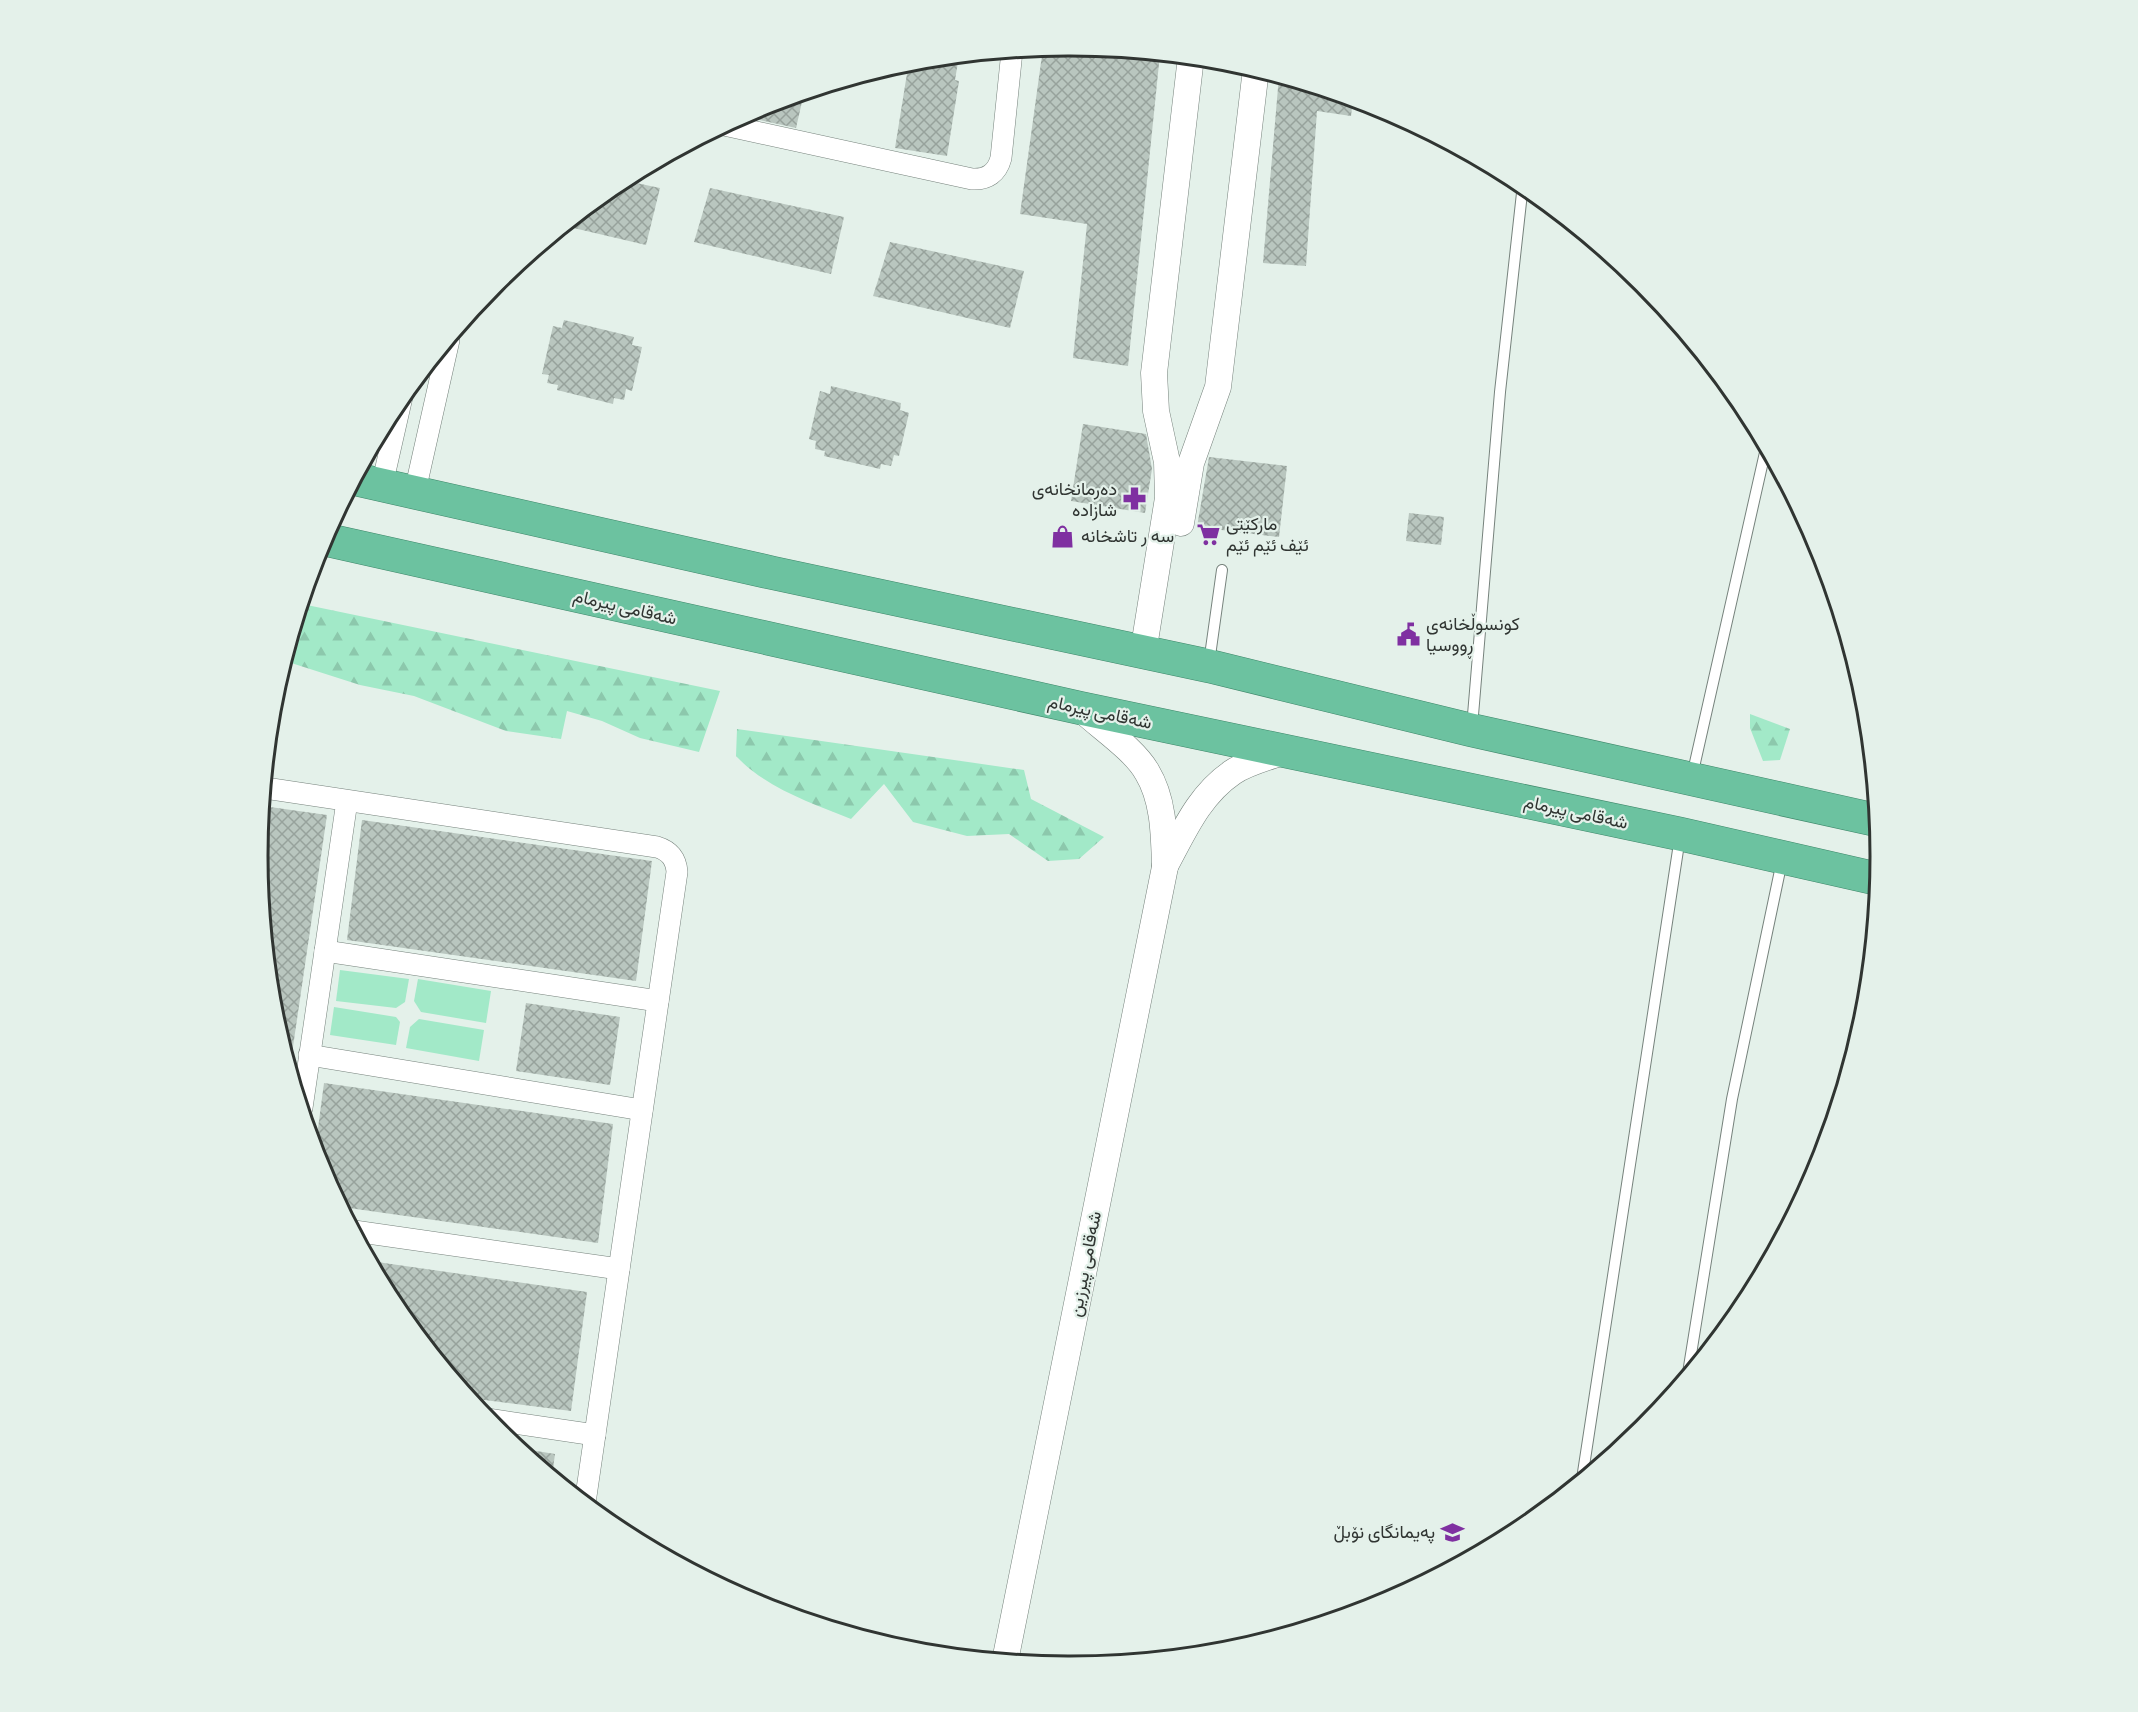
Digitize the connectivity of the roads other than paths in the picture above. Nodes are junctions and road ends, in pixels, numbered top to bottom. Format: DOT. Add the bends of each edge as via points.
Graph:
graph roads {
  1 [pos="1011,58"];
  2 [pos="1190,65"];
  3 [pos="1255,78"];
  4 [pos="737,128"];
  5 [pos="1522,196"];
  6 [pos="446,354"];
  7 [pos="1158,426"];
  8 [pos="1202,431"];
  9 [pos="385,441"];
  10 [pos="1764,459"];
  11 [pos="369,482"];
  12 [pos="1178,482"];
  13 [pos="415,491"];
  14 [pos="333,541"];
  15 [pos="1222,570"];
  16 [pos="1152,655"];
  17 [pos="1209,666"];
  18 [pos="1080,708"];
  19 [pos="1472,730"];
  20 [pos="1286,751"];
  21 [pos="1691,779"];
  22 [pos="271,789"];
  23 [pos="347,801"];
  24 [pos="1869,818"];
  25 [pos="1680,834"];
  26 [pos="1783,858"];
  27 [pos="1165,867"];
  28 [pos="1869,877"];
  29 [pos="325,951"];
  30 [pos="658,1002"];
  31 [pos="309,1055"];
  32 [pos="304,1091"];
  33 [pos="642,1110"];
  34 [pos="363,1232"];
  35 [pos="619,1269"];
  36 [pos="1691,1359"];
  37 [pos="502,1421"];
  38 [pos="595,1435"];
  39 [pos="1584,1469"];
  40 [pos="586,1494"];
  41 [pos="1006,1654"];
  1 -- 4 [label="street" via="1001,158 996,170 985,178 972,179"];
  2 -- 7 [label="street" via="1156,351"];
  3 -- 8 [label="street" via="1220,374"];
  5 -- 19 [label="lane" via="1500,392"];
  6 -- 13 [label="street"];
  7 -- 8 [label="street"];
  7 -- 12 [label="street"];
  8 -- 12 [label="street"];
  9 -- 11 [label="street"];
  10 -- 21 [label="lane"];
  11 -- 13 [label="highway"];
  12 -- 16 [label="street"];
  13 -- 16 [label="highway"];
  14 -- 18 [label="highway, شەقامی پیرمام"];
  15 -- 17 [label="lane"];
  16 -- 17 [label="highway"];
  17 -- 19 [label="highway"];
  18 -- 20 [label="highway, شەقامی پیرمام"];
  18 -- 27 [label="street" via="1147,770 1160,808"];
  19 -- 21 [label="highway"];
  20 -- 25 [label="highway, شەقامی پیرمام"];
  20 -- 27 [label="street" via="1235,771 1213,788 1195,809"];
  21 -- 24 [label="highway"];
  22 -- 23 [label="street"];
  23 -- 29 [label="street"];
  23 -- 30 [label="street" via="657,847 668,852 677,872"];
  25 -- 26 [label="highway, شەقامی پیرمام"];
  25 -- 39 [label="lane"];
  26 -- 28 [label="highway, شەقامی پیرمام"];
  26 -- 36 [label="lane" via="1732,1100"];
  27 -- 41 [label="street, شەقامی پیرزین"];
  29 -- 30 [label="street"];
  29 -- 31 [label="street"];
  30 -- 33 [label="street"];
  31 -- 32 [label="street"];
  31 -- 33 [label="street"];
  33 -- 35 [label="street"];
  34 -- 35 [label="street"];
  35 -- 38 [label="street"];
  37 -- 38 [label="street"];
  38 -- 40 [label="street"];
}
